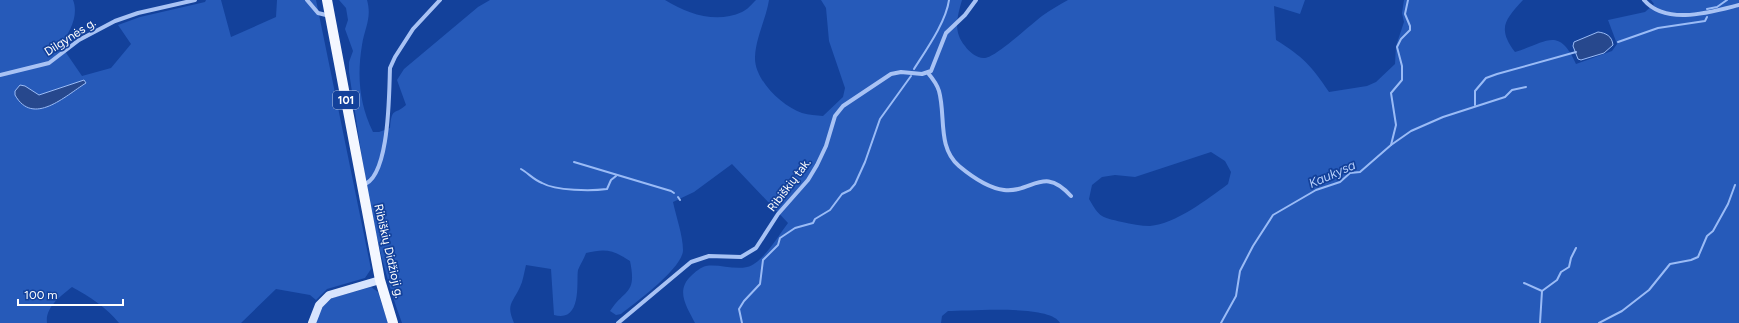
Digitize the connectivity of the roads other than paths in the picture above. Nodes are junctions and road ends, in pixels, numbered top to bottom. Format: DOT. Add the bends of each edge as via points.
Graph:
graph roads {
  1 [pos="195,0"];
  2 [pos="307,0"];
  3 [pos="327,0"];
  4 [pos="440,0"];
  5 [pos="976,0"];
  6 [pos="1644,0"];
  7 [pos="1739,5"];
  8 [pos="330,16"];
  9 [pos="928,73"];
  10 [pos="0,75"];
  11 [pos="362,185"];
  12 [pos="1071,196"];
  13 [pos="380,280"];
  14 [pos="312,323"];
  15 [pos="393,323"];
  16 [pos="618,323"];
  1 -- 10 [label="street, Dilgynės g." via="115,21 79,40 49,63"];
  2 -- 8 [label="street" via="318,13"];
  3 -- 8 [label="main road, 101"];
  4 -- 11 [label="street" via="413,29 390,68 384,150 373,178"];
  5 -- 9 [label="street" via="946,33 933,68"];
  6 -- 7 [label="street" via="1653,9 1672,14 1695,14"];
  8 -- 11 [label="main road, 101"];
  9 -- 12 [label="street" via="939,91 946,146 960,166 996,188 1006,190 1043,181 1059,184"];
  9 -- 16 [label="street, Ribiškių tak." via="890,74 843,106 835,116 826,146 808,180 778,214 756,248 741,257 709,256 691,262"];
  11 -- 13 [label="main road, Ribiškių Didžioji g. / 101"];
  13 -- 14 [label="street" via="329,295 319,305"];
  13 -- 15 [label="main road, Ribiškių Didžioji g. / 101"];
}
